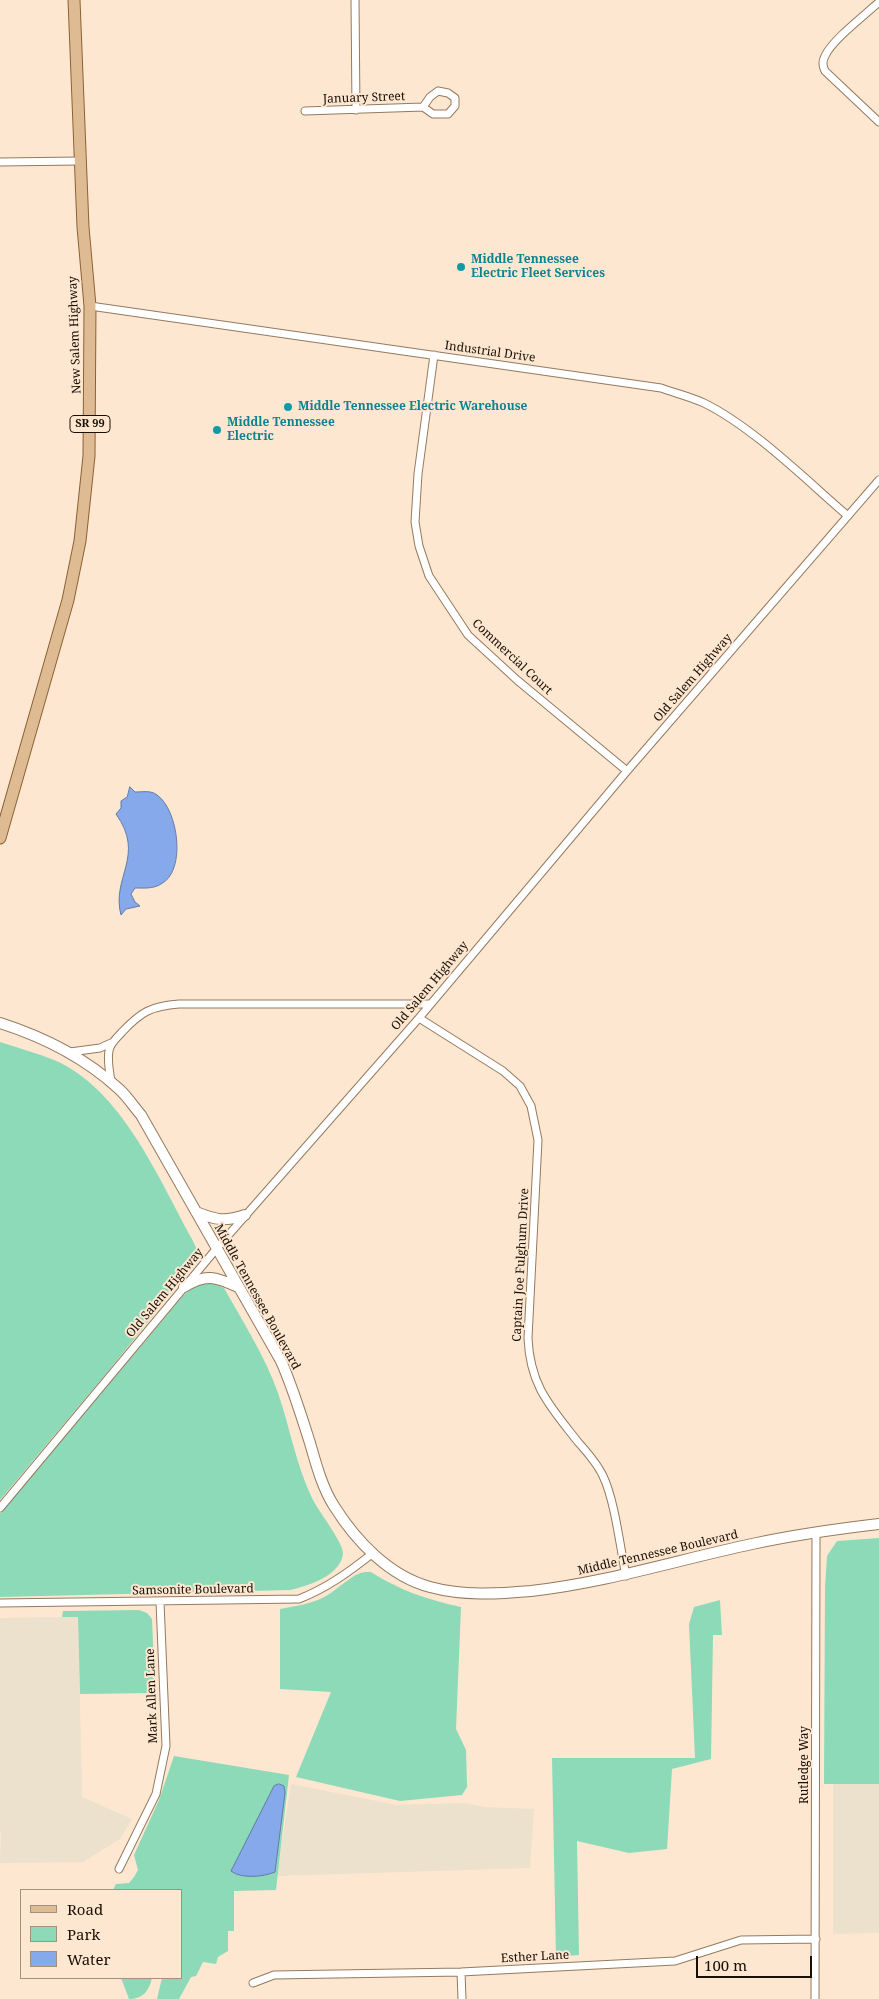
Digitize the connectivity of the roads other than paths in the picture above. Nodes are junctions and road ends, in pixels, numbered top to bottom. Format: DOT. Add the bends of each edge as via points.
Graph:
graph roads {
  1 [pos="74,0"];
  2 [pos="355,0"];
  3 [pos="879,2"];
  4 [pos="423,107"];
  5 [pos="356,110"];
  6 [pos="305,111"];
  7 [pos="879,122"];
  8 [pos="80,161"];
  9 [pos="0,162"];
  10 [pos="90,306"];
  11 [pos="434,356"];
  12 [pos="879,480"];
  13 [pos="848,516"];
  14 [pos="627,771"];
  15 [pos="0,838"];
  16 [pos="430,1004"];
  17 [pos="419,1018"];
  18 [pos="0,1024"];
  19 [pos="112,1044"];
  20 [pos="70,1052"];
  21 [pos="111,1082"];
  22 [pos="196,1212"];
  23 [pos="245,1216"];
  24 [pos="216,1248"];
  25 [pos="184,1287"];
  26 [pos="238,1287"];
  27 [pos="0,1508"];
  28 [pos="879,1524"];
  29 [pos="816,1532"];
  30 [pos="373,1553"];
  31 [pos="626,1576"];
  32 [pos="160,1602"];
  33 [pos="0,1603"];
  34 [pos="119,1869"];
  35 [pos="816,1940"];
  36 [pos="460,1972"];
  37 [pos="253,1982"];
  38 [pos="462,1999"];
  39 [pos="815,1999"];
  1 -- 8 [label="main road, New Salem Highway / SR 99"];
  2 -- 5 [label="street"];
  3 -- 7 [label="street" via="833,44 824,57 825,72"];
  4 -- 4 [label="street, January Street" via="434,114 448,114 455,106 455,98 438,91"];
  4 -- 5 [label="street, January Street"];
  5 -- 6 [label="street, January Street"];
  8 -- 9 [label="street"];
  8 -- 10 [label="main road, New Salem Highway / SR 99"];
  10 -- 11 [label="street, Industrial Drive"];
  10 -- 15 [label="main road, New Salem Highway / SR 99" via="89,456 80,541 53,657"];
  11 -- 13 [label="street, Industrial Drive" via="661,388 704,403 736,422"];
  11 -- 14 [label="street, Commercial Court" via="415,522 419,546 430,576 468,635"];
  12 -- 13 [label="street, Old Salem Highway"];
  13 -- 14 [label="street, Old Salem Highway"];
  14 -- 16 [label="street, Old Salem Highway"];
  16 -- 17 [label="street, Old Salem Highway"];
  16 -- 19 [label="street" via="160,1006 133,1020"];
  17 -- 23 [label="street, Old Salem Highway"];
  17 -- 31 [label="street, Captain Joe Fulghum Drive" via="503,1071 520,1086 531,1106 538,1140 529,1355 539,1388 549,1405 602,1476 609,1493"];
  18 -- 20 [label="main road, Middle Tennessee Boulevard" via="46,1039"];
  19 -- 20 [label="street"];
  19 -- 21 [label="street" via="109,1051"];
  20 -- 21 [label="main road, Middle Tennessee Boulevard"];
  21 -- 22 [label="main road, Middle Tennessee Boulevard" via="142,1115"];
  22 -- 23 [label="main road" via="220,1220"];
  22 -- 24 [label="main road, Middle Tennessee Boulevard"];
  23 -- 24 [label="street, Old Salem Highway"];
  24 -- 25 [label="street, Old Salem Highway"];
  24 -- 26 [label="main road, Middle Tennessee Boulevard"];
  25 -- 26 [label="main road" via="210,1277"];
  25 -- 27 [label="street, Old Salem Highway"];
  26 -- 30 [label="main road, Middle Tennessee Boulevard" via="281,1361 321,1478 334,1505"];
  28 -- 29 [label="main road, Middle Tennessee Boulevard"];
  29 -- 31 [label="main road, Middle Tennessee Boulevard" via="752,1544"];
  29 -- 35 [label="street, Rutledge Way"];
  30 -- 31 [label="main road, Middle Tennessee Boulevard" via="398,1573 429,1587 463,1594 503,1594"];
  30 -- 32 [label="street, Samsonite Boulevard" via="339,1579 299,1599"];
  32 -- 33 [label="street, Samsonite Boulevard"];
  32 -- 34 [label="street, Mark Allen Lane" via="166,1746 156,1794"];
  35 -- 36 [label="street, Esther Lane" via="741,1940 675,1961"];
  35 -- 39 [label="street, Rutledge Way"];
  36 -- 37 [label="street, Esther Lane" via="274,1975"];
  36 -- 38 [label="street"];
}
